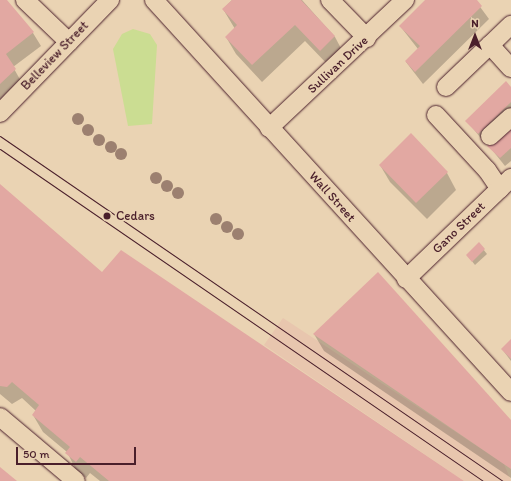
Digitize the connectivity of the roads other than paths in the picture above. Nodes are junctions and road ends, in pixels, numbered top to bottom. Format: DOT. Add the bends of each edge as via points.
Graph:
graph roads {
  1 [pos="25,0"];
  2 [pos="110,0"];
  3 [pos="330,0"];
  4 [pos="405,0"];
  5 [pos="158,2"];
  6 [pos="511,24"];
  7 [pos="367,38"];
  8 [pos="69,42"];
  9 [pos="490,45"];
  10 [pos="511,68"];
  11 [pos="446,87"];
  12 [pos="0,113"];
  13 [pos="436,115"];
  14 [pos="511,117"];
  15 [pos="269,128"];
  16 [pos="490,136"];
  17 [pos="505,183"];
  18 [pos="406,279"];
  19 [pos="510,389"];
  20 [pos="0,417"];
  21 [pos="76,481"];
  1 -- 8 [label="street"];
  2 -- 8 [label="street, Belleview Street"];
  3 -- 7 [label="street"];
  4 -- 7 [label="street, Sullivan Drive"];
  5 -- 15 [label="street, Wall Street"];
  6 -- 9 [label="street"];
  7 -- 15 [label="street, Sullivan Drive"];
  8 -- 12 [label="street, Belleview Street"];
  9 -- 10 [label="street"];
  9 -- 11 [label="street"];
  13 -- 17 [label="street" via="487,170"];
  14 -- 16 [label="street"];
  15 -- 18 [label="street, Wall Street"];
  17 -- 18 [label="street, Gano Street"];
  18 -- 19 [label="street, Wall Street"];
  20 -- 21 [label="street"];
}
